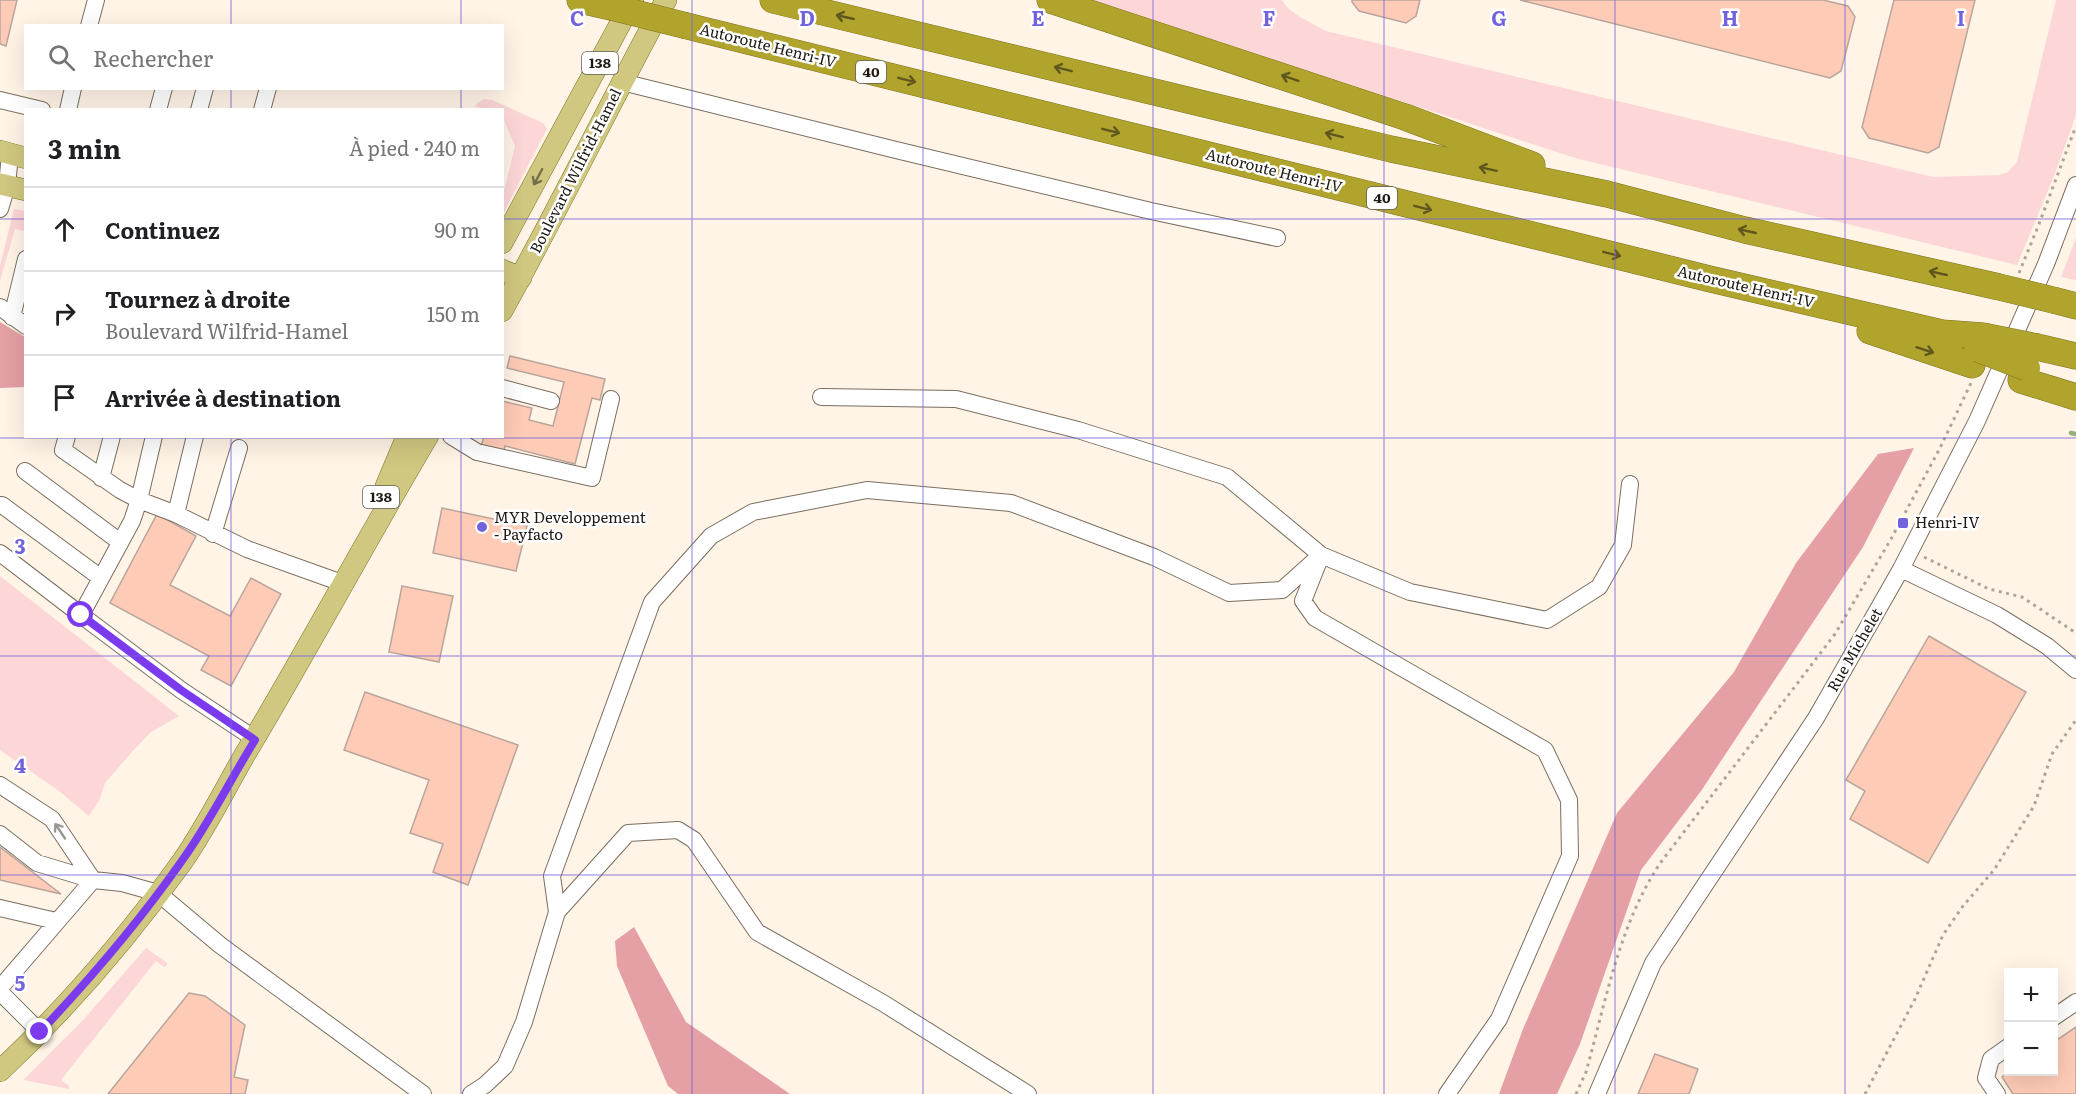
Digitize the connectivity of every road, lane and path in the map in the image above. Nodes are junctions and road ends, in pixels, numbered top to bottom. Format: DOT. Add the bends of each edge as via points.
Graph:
graph roads {
  1 [pos="96,0"];
  2 [pos="580,0"];
  3 [pos="666,0"];
  4 [pos="772,0"];
  5 [pos="1050,0"];
  6 [pos="622,4"];
  7 [pos="90,24"];
  8 [pos="622,82"];
  9 [pos="73,90"];
  10 [pos="163,90"];
  11 [pos="204,90"];
  12 [pos="267,90"];
  13 [pos="0,100"];
  14 [pos="34,108"];
  15 [pos="68,108"];
  16 [pos="159,108"];
  17 [pos="199,108"];
  18 [pos="262,108"];
  19 [pos="2076,126"];
  20 [pos="12,154"];
  21 [pos="2076,185"];
  22 [pos="11,186"];
  23 [pos="1607,194"];
  24 [pos="0,209"];
  25 [pos="1277,238"];
  26 [pos="504,239"];
  27 [pos="24,267"];
  28 [pos="512,274"];
  29 [pos="2018,275"];
  30 [pos="1710,279"];
  31 [pos="505,301"];
  32 [pos="2067,303"];
  33 [pos="12,317"];
  34 [pos="2076,356"];
  35 [pos="1977,357"];
  36 [pos="2028,365"];
  37 [pos="2076,384"];
  38 [pos="504,389"];
  39 [pos="821,397"];
  40 [pos="2076,397"];
  41 [pos="611,399"];
  42 [pos="550,401"];
  43 [pos="66,438"];
  44 [pos="112,438"];
  45 [pos="154,438"];
  46 [pos="195,438"];
  47 [pos="406,438"];
  48 [pos="427,438"];
  49 [pos="454,438"];
  50 [pos="239,448"];
  51 [pos="25,471"];
  52 [pos="102,478"];
  53 [pos="1630,484"];
  54 [pos="139,500"];
  55 [pos="2,505"];
  56 [pos="176,514"];
  57 [pos="213,534"];
  58 [pos="1891,540"];
  59 [pos="120,542"];
  60 [pos="1910,551"];
  61 [pos="0,553"];
  62 [pos="1321,555"];
  63 [pos="356,558"];
  64 [pos="1901,570"];
  65 [pos="101,578"];
  66 [pos="342,583"];
  67 [pos="81,615"];
  68 [pos="2076,633"];
  69 [pos="2076,670"];
  70 [pos="2076,720"];
  71 [pos="255,740"];
  72 [pos="0,785"];
  73 [pos="0,834"];
  74 [pos="93,880"];
  75 [pos="158,893"];
  76 [pos="0,908"];
  77 [pos="557,912"];
  78 [pos="56,921"];
  79 [pos="0,990"];
  80 [pos="2076,1002"];
  81 [pos="2058,1014"];
  82 [pos="40,1032"];
  83 [pos="2004,1050"];
  84 [pos="0,1071"];
  85 [pos="423,1094"];
  86 [pos="471,1094"];
  87 [pos="1028,1094"];
  88 [pos="1447,1094"];
  89 [pos="1576,1094"];
  90 [pos="1597,1094"];
  91 [pos="1865,1094"];
  92 [pos="1997,1094"];
  1 -- 7 [label="street"];
  2 -- 6 [label="highway, Autoroute Henri-IV / 40"];
  3 -- 8 [label="main road, Boulevard Wilfrid-Hamel / 138"];
  23 -- 4 [label="highway, one-way" via="1391,149"];
  23 -- 5 [label="highway, one-way" via="1405,117"];
  6 -- 26 [label="main road, Boulevard Wilfrid-Hamel / 138, one-way"];
  6 -- 30 [label="highway, Autoroute Henri-IV / 40, one-way, bridge" via="687,26"];
  8 -- 25 [label="street" via="919,156"];
  8 -- 28 [label="main road, Boulevard Wilfrid-Hamel / 138" via="563,200"];
  9 -- 15 [label="street"];
  10 -- 16 [label="street"];
  11 -- 17 [label="street"];
  12 -- 18 [label="street"];
  13 -- 14 [label="street"];
  19 -- 29 [label="path"];
  20 -- 22 [label="street"];
  21 -- 60 [label="street, Rue Michelet" via="1977,421"];
  22 -- 24 [label="street"];
  32 -- 23 [label="highway, one-way, bridge" via="1745,230"];
  27 -- 33 [label="street"];
  28 -- 31 [label="main road, Boulevard Wilfrid-Hamel / 138"];
  30 -- 35 [label="highway, one-way"];
  30 -- 35 [label="highway, Autoroute Henri-IV / 40" via="1942,333"];
  34 -- 36 [label="highway"];
  35 -- 36 [label="highway"];
  35 -- 36 [label="highway, bridge"];
  35 -- 58 [label="path" via="1941,448"];
  36 -- 37 [label="highway"];
  36 -- 40 [label="highway"];
  38 -- 42 [label="street"];
  39 -- 62 [label="street" via="956,399 1124,444 1227,477"];
  41 -- 49 [label="street" via="592,478 477,452"];
  43 -- 52 [label="street" via="63,450"];
  44 -- 52 [label="street"];
  45 -- 54 [label="street"];
  46 -- 56 [label="street"];
  47 -- 63 [label="main road, 138"];
  48 -- 63 [label="main road, 138"];
  50 -- 57 [label="street"];
  51 -- 59 [label="street"];
  52 -- 54 [label="street"];
  53 -- 62 [label="street" via="1623,545 1599,587 1548,620 1410,592"];
  54 -- 56 [label="street"];
  54 -- 59 [label="street"];
  55 -- 65 [label="street"];
  56 -- 57 [label="street"];
  57 -- 66 [label="street"];
  58 -- 60 [label="path"];
  58 -- 89 [label="path" via="1835,634 1645,887 1629,920 1586,1072"];
  59 -- 65 [label="street"];
  60 -- 64 [label="street, Rue Michelet"];
  60 -- 68 [label="path" via="1981,586 2022,597"];
  61 -- 67 [label="street"];
  62 -- 77 [label="street" via="1282,590 1229,593 1154,556 1011,503 867,490 753,512 711,536 652,602 552,876"];
  62 -- 88 [label="street" via="1303,601 1315,618 1545,750 1569,800 1570,856 1499,1019"];
  63 -- 66 [label="main road, 138"];
  64 -- 69 [label="street" via="1997,615 2047,646"];
  64 -- 90 [label="street, Rue Michelet" via="1815,718 1653,963"];
  65 -- 67 [label="street"];
  66 -- 71 [label="main road, 138"];
  67 -- 71 [label="street"];
  70 -- 91 [label="path" via="2052,754 2034,806 1994,870 1943,935 1915,999"];
  71 -- 75 [label="main road, 138" via="183,860"];
  74 -- 72 [label="street, one-way" via="52,819"];
  73 -- 74 [label="street" via="37,863"];
  74 -- 75 [label="street"];
  74 -- 78 [label="street"];
  75 -- 82 [label="main road, 138" via="87,983"];
  75 -- 85 [label="street" via="220,945"];
  76 -- 78 [label="street"];
  77 -- 86 [label="street" via="514,1048 505,1066"];
  77 -- 87 [label="street" via="628,833 678,830 694,840 758,932 884,1003"];
  78 -- 79 [label="street"];
  79 -- 82 [label="street"];
  80 -- 81 [label="street"];
  82 -- 84 [label="main road, 138"];
  83 -- 92 [label="street" via="1991,1059 1986,1078"];
}
